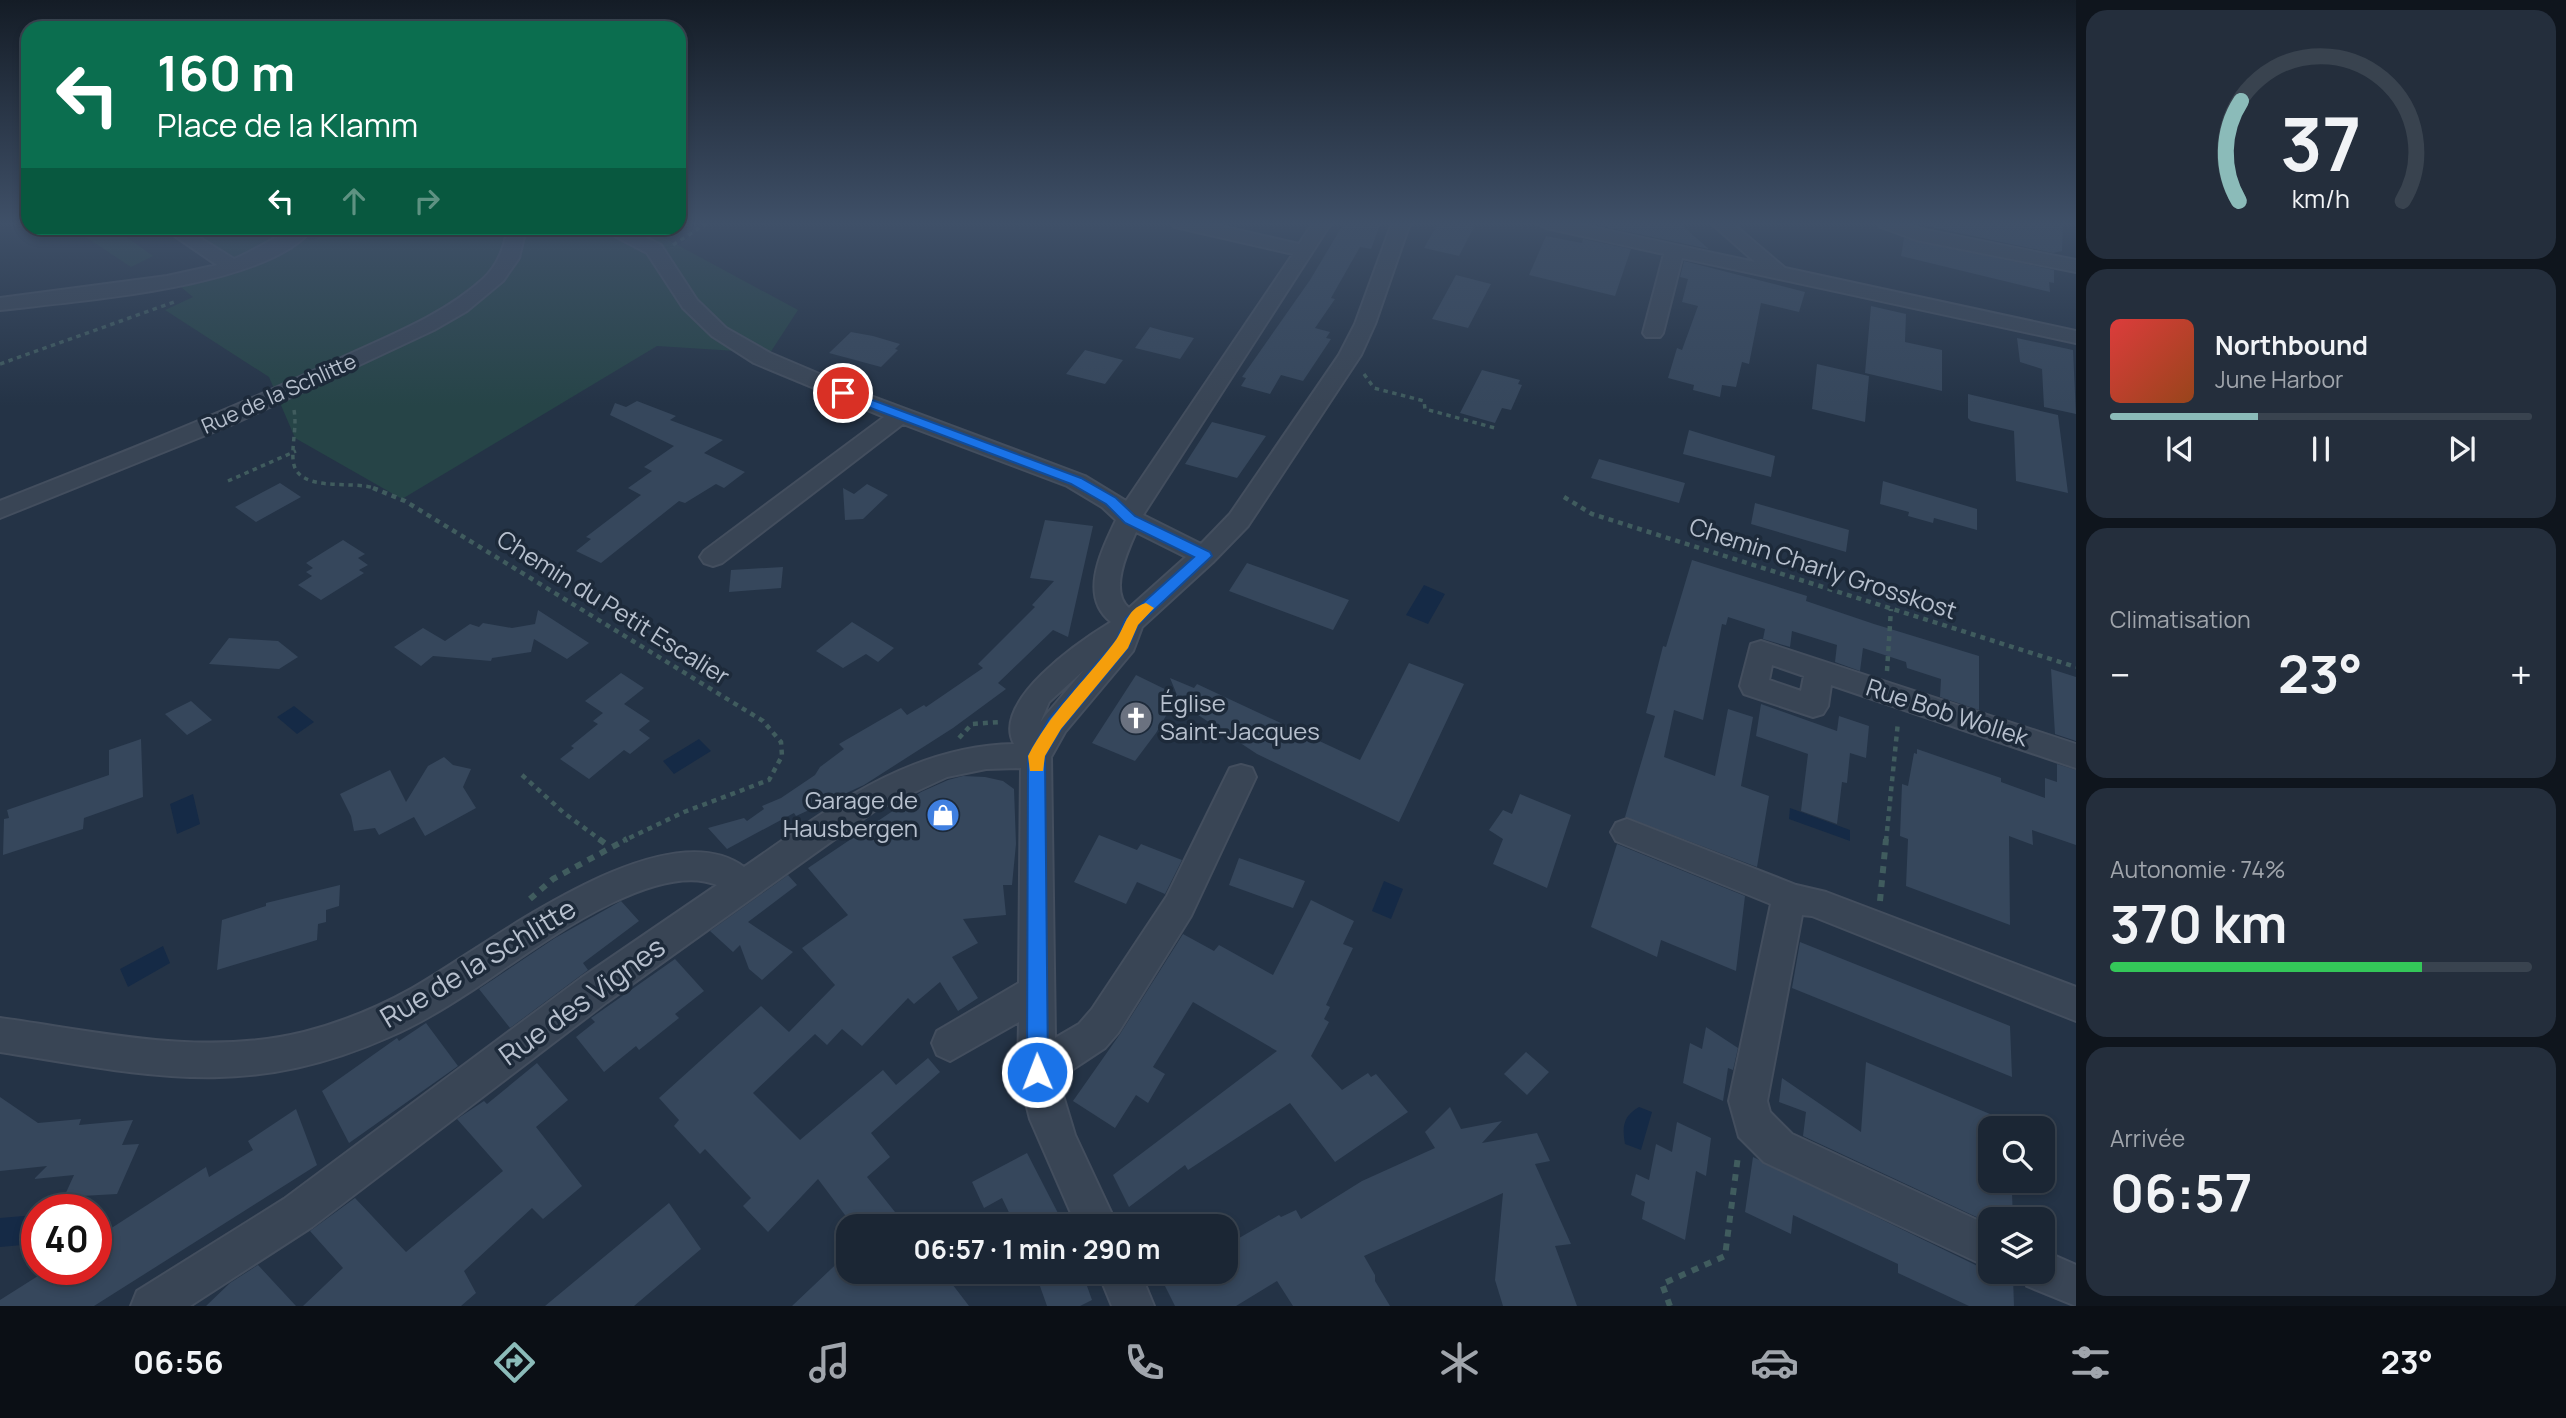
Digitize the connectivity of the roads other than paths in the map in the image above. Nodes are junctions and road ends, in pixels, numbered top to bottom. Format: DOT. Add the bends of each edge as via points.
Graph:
graph roads {
  1 [pos="155,284"];
  2 [pos="487,284"];
  3 [pos="677,284"];
  4 [pos="1283,284"];
  5 [pos="1379,284"];
  6 [pos="1666,284"];
  7 [pos="1836,284"];
  8 [pos="0,304"];
  9 [pos="1653,333"];
  10 [pos="2076,337"];
  11 [pos="900,415"];
  12 [pos="0,510"];
  13 [pos="1130,519"];
  14 [pos="1204,556"];
  15 [pos="713,557"];
  16 [pos="1131,622"];
  17 [pos="1819,670"];
  18 [pos="1036,756"];
  19 [pos="2076,756"];
  20 [pos="1241,777"];
  21 [pos="1627,832"];
  22 [pos="742,886"];
  23 [pos="1795,899"];
  24 [pos="1037,992"];
  25 [pos="2076,1004"];
  26 [pos="0,1035"];
  27 [pos="950,1043"];
  28 [pos="1037,1072"];
  29 [pos="1092,1214"];
  30 [pos="1978,1241"];
  31 [pos="2055,1277"];
  32 [pos="1124,1284"];
  33 [pos="2076,1287"];
  34 [pos="152,1306"];
  35 [pos="1133,1306"];
  1 -- 8 [label="street"];
  2 -- 12 [label="street, Rue de la Schlitte" via="463,306 288,393"];
  3 -- 11 [label="street" via="690,304 740,346 785,370"];
  4 -- 13 [label="street"];
  5 -- 14 [label="street" via="1350,355 1239,520"];
  6 -- 9 [label="street"];
  7 -- 10 [label="street"];
  11 -- 13 [label="street" via="1076,481 1111,501"];
  11 -- 15 [label="street"];
  13 -- 14 [label="street"];
  13 -- 16 [label="street" via="1120,533 1106,592 1112,609"];
  14 -- 16 [label="street"];
  16 -- 18 [label="street" via="1123,644 1055,724"];
  17 -- 19 [label="street, Rue Bob Wollek"];
  18 -- 22 [label="street, Rue des Vignes" via="953,761 897,784 863,802"];
  18 -- 24 [label="street"];
  20 -- 28 [label="street" via="1179,906 1105,1021 1092,1036"];
  21 -- 23 [label="street"];
  22 -- 26 [label="street, Rue de la Schlitte" via="724,871 708,867 670,869 626,881 536,929 397,1015 344,1038 283,1054 216,1063 172,1061"];
  22 -- 34 [label="street, Rue des Vignes" via="573,1006 298,1213"];
  23 -- 25 [label="street" via="1814,902"];
  23 -- 30 [label="street" via="1787,905 1748,1101 1753,1123 1778,1148"];
  24 -- 27 [label="street"];
  24 -- 28 [label="street"];
  28 -- 29 [label="street" via="1047,1114"];
  31 -- 33 [label="street"];
  32 -- 35 [label="street"];
}
